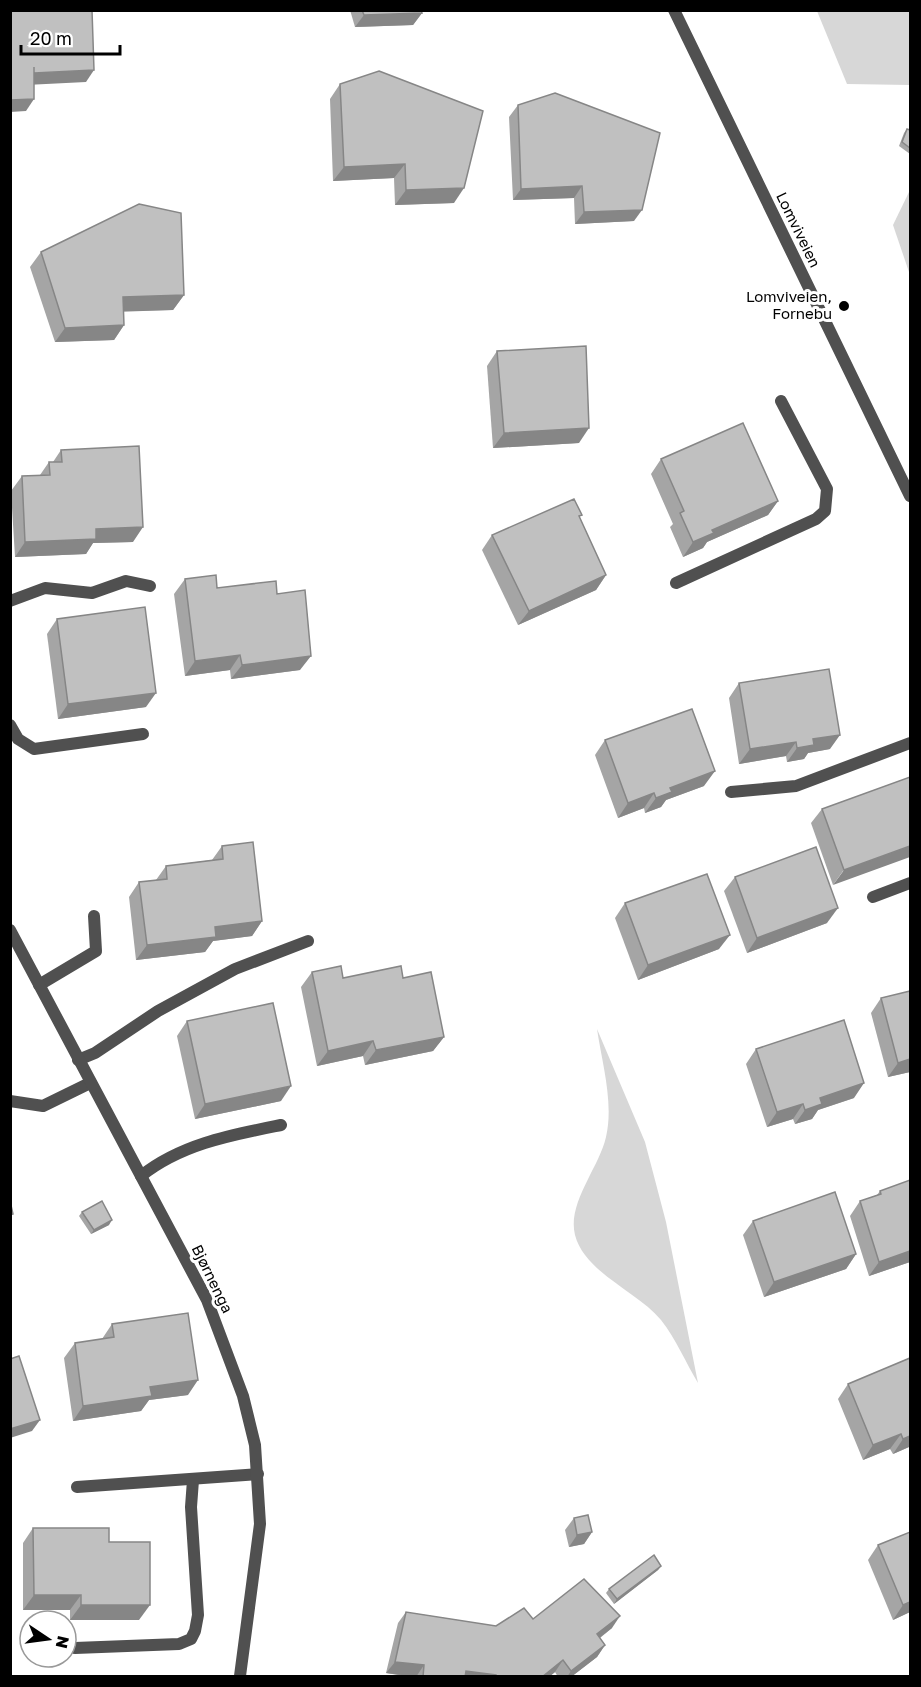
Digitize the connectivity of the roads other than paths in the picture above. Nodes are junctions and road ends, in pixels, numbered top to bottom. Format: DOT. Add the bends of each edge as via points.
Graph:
graph roads {
  1 [pos="674,10"];
  2 [pos="782,401"];
  3 [pos="910,496"];
  4 [pos="676,583"];
  5 [pos="150,586"];
  6 [pos="10,602"];
  7 [pos="10,725"];
  8 [pos="143,734"];
  9 [pos="910,743"];
  10 [pos="731,792"];
  11 [pos="910,883"];
  12 [pos="873,897"];
  13 [pos="94,916"];
  14 [pos="10,930"];
  15 [pos="308,940"];
  16 [pos="39,985"];
  17 [pos="78,1060"];
  18 [pos="90,1083"];
  19 [pos="10,1101"];
  20 [pos="280,1125"];
  21 [pos="141,1176"];
  22 [pos="258,1474"];
  23 [pos="193,1480"];
  24 [pos="77,1487"];
  25 [pos="78,1647"];
  26 [pos="240,1677"];
  1 -- 3 [label="street, Lomviveien"];
  2 -- 4 [label="street" via="827,489 825,511 816,519"];
  5 -- 6 [label="street" via="126,581 92,592 45,588"];
  7 -- 8 [label="street" via="18,739 34,749"];
  9 -- 10 [label="street" via="796,786"];
  11 -- 12 [label="street"];
  13 -- 16 [label="street" via="96,951"];
  14 -- 16 [label="street, Bjørnenga"];
  15 -- 17 [label="street" via="235,969"];
  16 -- 17 [label="street, Bjørnenga"];
  17 -- 18 [label="street, Bjørnenga"];
  18 -- 19 [label="street" via="43,1106"];
  18 -- 21 [label="street, Bjørnenga"];
  20 -- 21 [label="street" via="210,1139 156,1164"];
  21 -- 22 [label="street, Bjørnenga" via="207,1300 228,1351 248,1416"];
  22 -- 23 [label="street"];
  22 -- 26 [label="street, Bjørnenga" via="260,1524"];
  23 -- 24 [label="street"];
  23 -- 25 [label="street" via="198,1615 190,1639 179,1644"];
}
